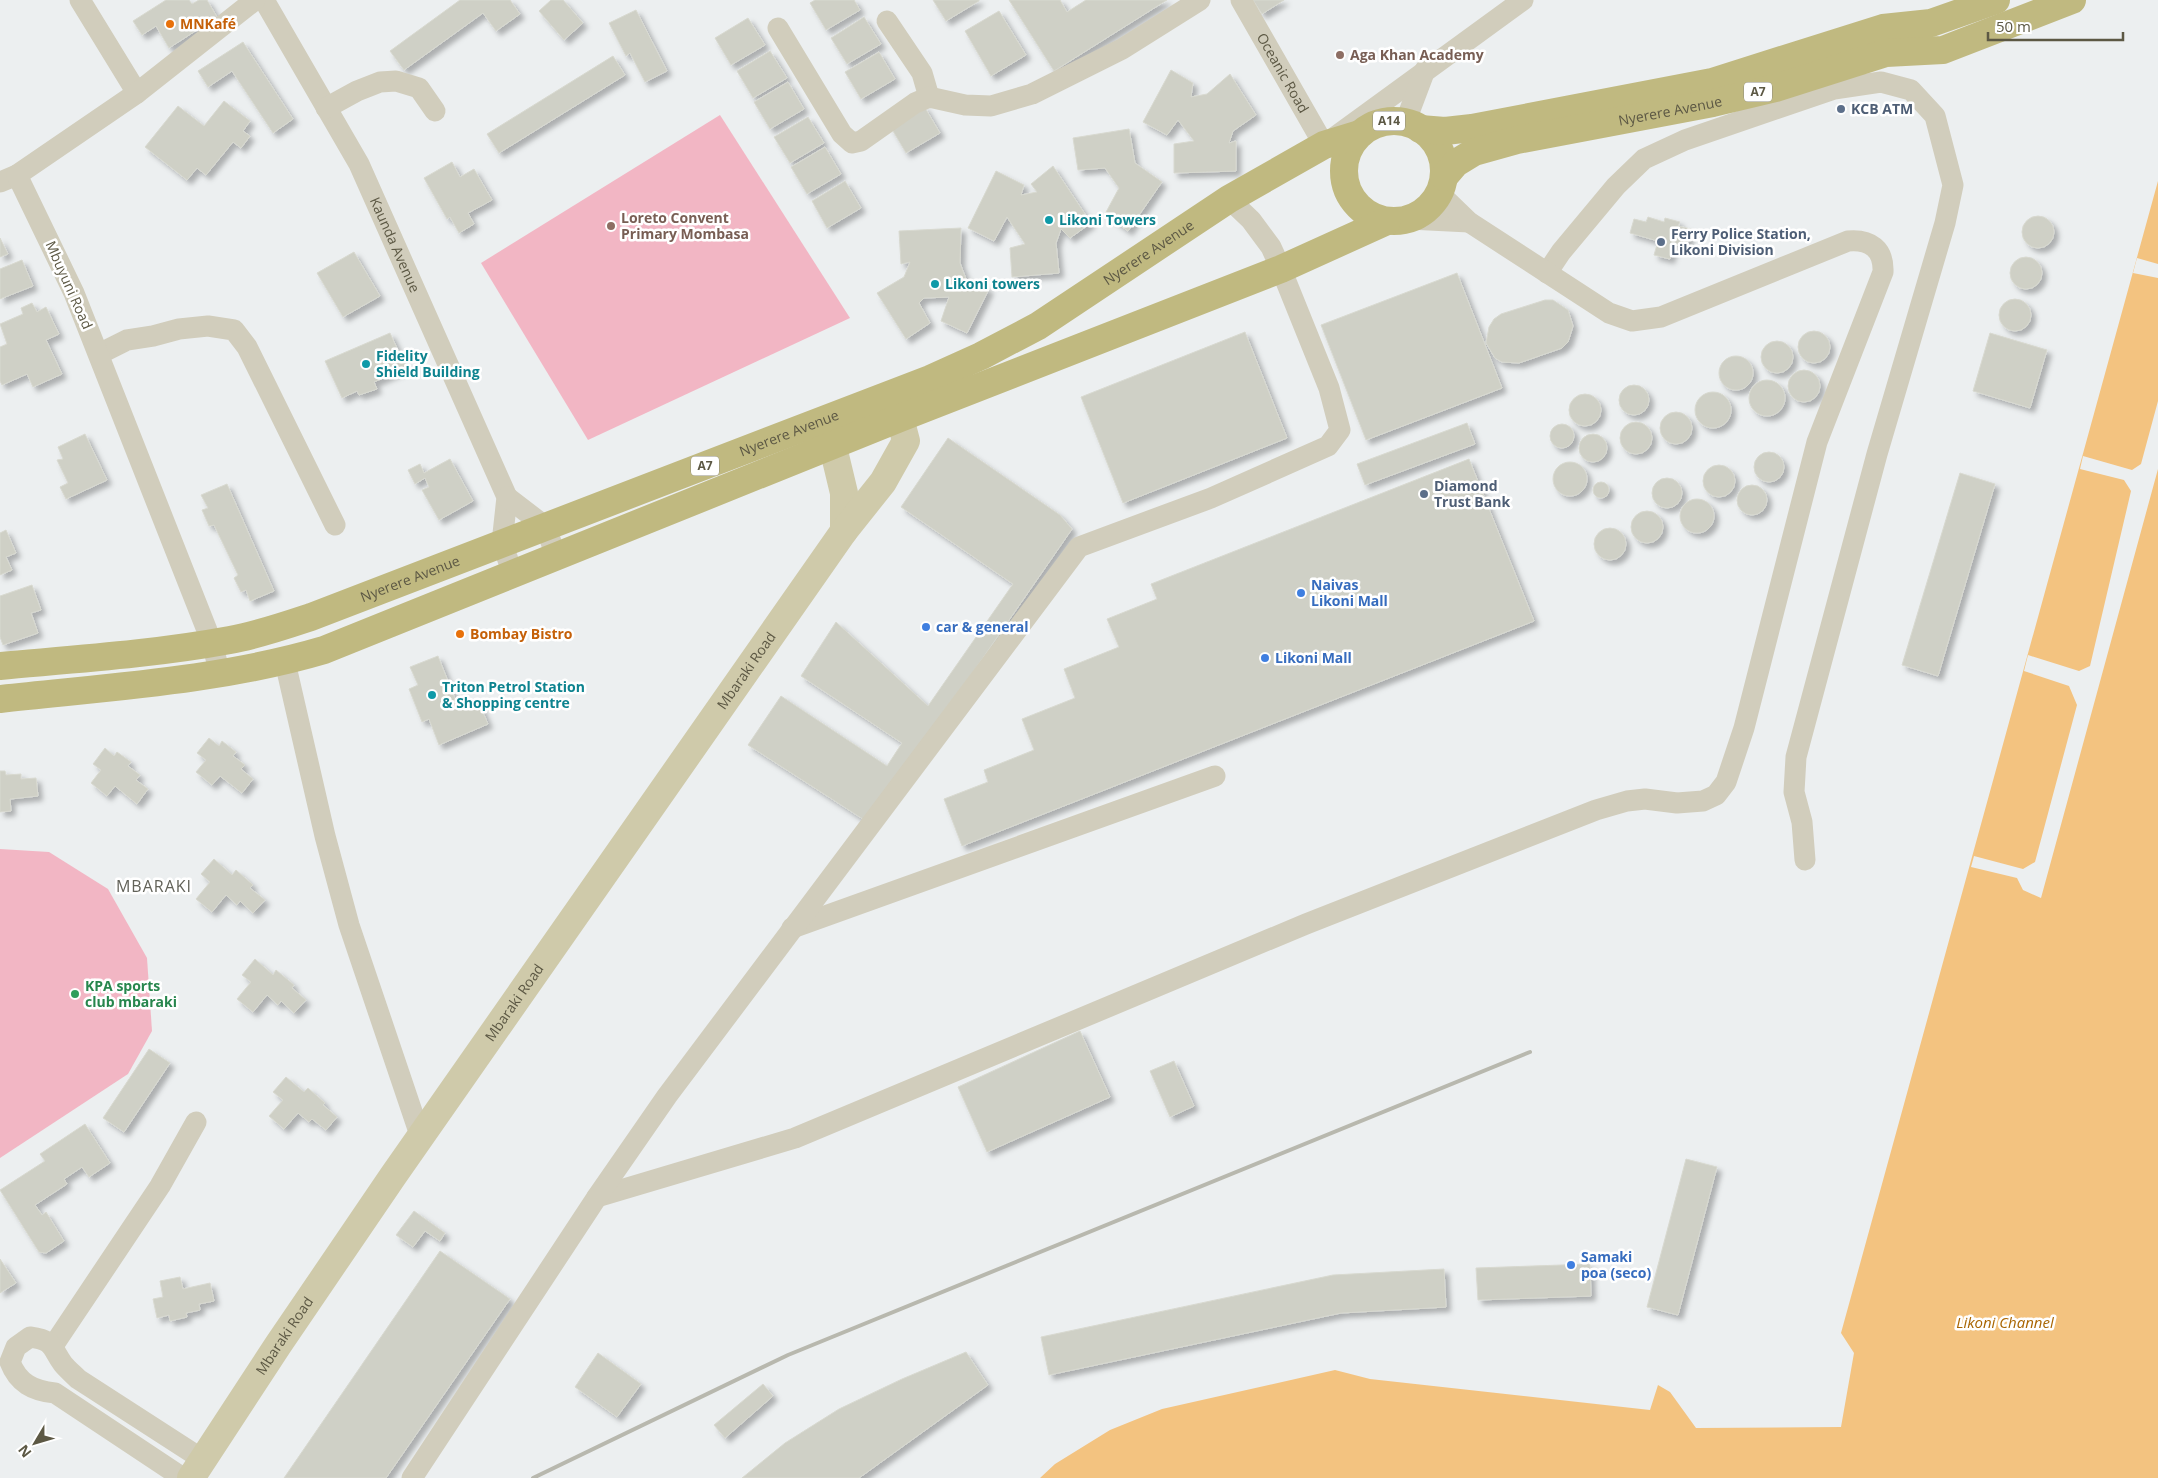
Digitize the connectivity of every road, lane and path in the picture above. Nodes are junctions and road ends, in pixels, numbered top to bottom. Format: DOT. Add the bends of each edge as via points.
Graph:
graph roads {
  1 [pos="80,0"];
  2 [pos="255,0"];
  3 [pos="264,0"];
  4 [pos="1200,0"];
  5 [pos="1241,0"];
  6 [pos="1523,0"];
  7 [pos="1996,0"];
  8 [pos="2072,0"];
  9 [pos="2035,9"];
  10 [pos="887,21"];
  11 [pos="778,28"];
  12 [pos="1424,70"];
  13 [pos="137,93"];
  14 [pos="929,97"];
  15 [pos="326,108"];
  16 [pos="434,111"];
  17 [pos="1412,126"];
  18 [pos="1360,134"];
  19 [pos="1324,145"];
  20 [pos="9,179"];
  21 [pos="1442,185"];
  22 [pos="1229,198"];
  23 [pos="1398,220"];
  24 [pos="1469,222"];
  25 [pos="1281,269"];
  26 [pos="1547,273"];
  27 [pos="99,354"];
  28 [pos="897,406"];
  29 [pos="827,419"];
  30 [pos="832,445"];
  31 [pos="507,497"];
  32 [pos="335,524"];
  33 [pos="546,527"];
  34 [pos="844,531"];
  35 [pos="502,544"];
  36 [pos="556,556"];
  37 [pos="513,574"];
  38 [pos="311,617"];
  39 [pos="212,643"];
  40 [pos="324,650"];
  41 [pos="285,662"];
  42 [pos="0,666"];
  43 [pos="220,674"];
  44 [pos="0,699"];
  45 [pos="1215,776"];
  46 [pos="1805,860"];
  47 [pos="792,928"];
  48 [pos="196,1122"];
  49 [pos="421,1138"];
  50 [pos="597,1197"];
  51 [pos="53,1346"];
  52 [pos="198,1469"];
  53 [pos="183,1478"];
  54 [pos="412,1478"];
  1 -- 13 [label="street"];
  2 -- 13 [label="street, Mbuyuni Road"];
  3 -- 15 [label="street, Kaunda Avenue"];
  4 -- 14 [label="street" via="1122,49 1032,94 991,106 965,105"];
  5 -- 19 [label="street, Oceanic Road"];
  6 -- 12 [label="street"];
  7 -- 17 [label="highway, Nyerere Avenue / A7" via="1931,23 1883,28 1712,82 1472,128 1445,131"];
  8 -- 9 [label="highway, Nyerere Avenue / A7"];
  9 -- 21 [label="highway, Nyerere Avenue / A7" via="1942,50 1886,53 1776,88 1517,140 1474,152 1456,163"];
  10 -- 14 [label="street" via="922,73"];
  11 -- 14 [label="street" via="842,134 852,143 861,141"];
  12 -- 17 [label="street"];
  12 -- 19 [label="street"];
  13 -- 20 [label="street, Mbuyuni Road"];
  15 -- 16 [label="street" via="380,82 396,81 419,88"];
  15 -- 31 [label="street, Kaunda Avenue" via="359,164"];
  17 -- 18 [label="highway, A14" via="1389,122"];
  17 -- 21 [label="highway, A14" via="1431,138 1439,150 1443,163"];
  18 -- 19 [label="highway, Nyerere Avenue / A7"];
  18 -- 23 [label="highway, A14" via="1344,161 1344,178 1349,194 1358,207 1372,216"];
  19 -- 22 [label="highway, Nyerere Avenue / A7"];
  20 -- 27 [label="street, Mbuyuni Road" via="74,293"];
  21 -- 23 [label="highway" via="1427,209"];
  21 -- 24 [label="street"];
  22 -- 25 [label="street" via="1252,220 1271,247"];
  22 -- 28 [label="highway, Nyerere Avenue / A7" via="1038,326 964,364"];
  23 -- 24 [label="street"];
  23 -- 25 [label="highway, Nyerere Avenue / A7"];
  24 -- 26 [label="street"];
  25 -- 28 [label="highway, Nyerere Avenue / A7"];
  25 -- 47 [label="street" via="1329,388 1340,430 1328,446 1211,498 1079,547"];
  26 -- 46 [label="street" via="1616,186 1644,160 1685,140 1834,89 1881,82 1911,90 1935,116 1953,185 1796,756 1794,792 1802,822"];
  26 -- 50 [label="street" via="1609,314 1632,321 1661,317 1848,241 1871,243 1880,252 1883,272 1817,442 1744,728 1726,782 1716,795 1690,802 1627,801 1596,810 1306,924 795,1138"];
  27 -- 32 [label="street" via="127,340 179,329 208,326 234,330 247,347"];
  27 -- 39 [label="street, Mbuyuni Road"];
  28 -- 29 [label="highway, Nyerere Avenue / A7"];
  28 -- 30 [label="highway, Nyerere Avenue / A7"];
  28 -- 34 [label="main road, Mbaraki Road" via="906,441 883,482"];
  29 -- 30 [label="main road"];
  29 -- 33 [label="highway, Nyerere Avenue / A7"];
  30 -- 34 [label="main road" via="844,493"];
  30 -- 36 [label="highway, Nyerere Avenue / A7"];
  31 -- 33 [label="street, Kaunda Avenue"];
  31 -- 35 [label="street"];
  33 -- 35 [label="highway, Nyerere Avenue / A7"];
  33 -- 36 [label="street"];
  34 -- 49 [label="main road, Mbaraki Road"];
  35 -- 37 [label="street"];
  35 -- 38 [label="highway, Nyerere Avenue / A7"];
  36 -- 37 [label="highway, Nyerere Avenue / A7"];
  37 -- 40 [label="highway, Nyerere Avenue / A7"];
  38 -- 39 [label="highway, Nyerere Avenue / A7"];
  38 -- 40 [label="highway"];
  39 -- 42 [label="highway, Nyerere Avenue / A7" via="116,656"];
  39 -- 43 [label="street, Mbuyuni Road"];
  40 -- 41 [label="highway, Nyerere Avenue / A7"];
  41 -- 43 [label="highway, Nyerere Avenue / A7"];
  41 -- 49 [label="street" via="349,925"];
  43 -- 44 [label="highway, Nyerere Avenue / A7"];
  45 -- 47 [label="street"];
  47 -- 50 [label="street" via="667,1096"];
  48 -- 51 [label="street" via="160,1186"];
  49 -- 52 [label="main road, Mbaraki Road" via="278,1345"];
  50 -- 54 [label="street"];
  51 -- 52 [label="street" via="78,1379"];
  51 -- 53 [label="street" via="45,1339 30,1337 16,1347 10,1362 15,1376 40,1392 54,1393"];
}
